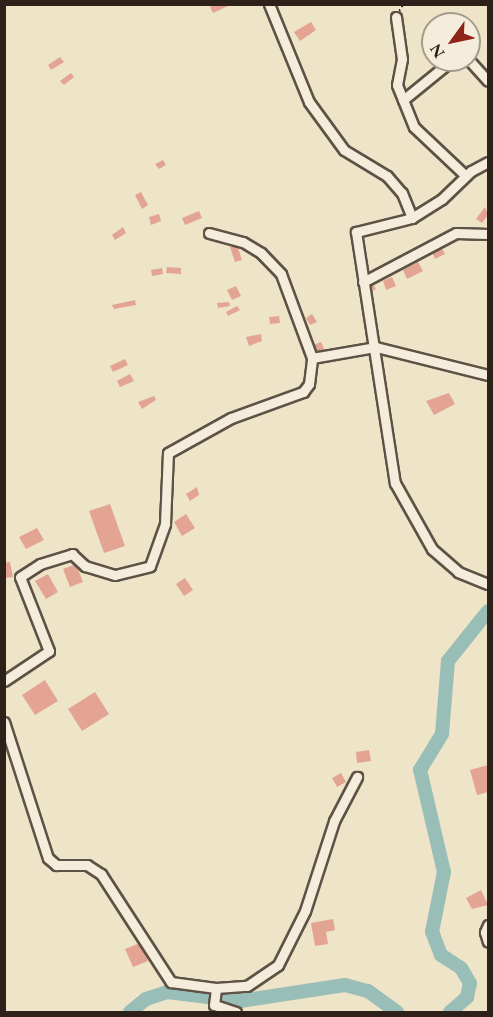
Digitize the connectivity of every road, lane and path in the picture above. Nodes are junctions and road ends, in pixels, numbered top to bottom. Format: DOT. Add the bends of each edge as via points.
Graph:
graph roads {
  1 [pos="269,4"];
  2 [pos="396,17"];
  3 [pos="437,72"];
  4 [pos="403,100"];
  5 [pos="489,162"];
  6 [pos="466,176"];
  7 [pos="412,218"];
  8 [pos="209,233"];
  9 [pos="489,234"];
  10 [pos="363,282"];
  11 [pos="376,347"];
  12 [pos="312,358"];
  13 [pos="489,375"];
  14 [pos="489,584"];
  15 [pos="4,681"];
  16 [pos="4,722"];
  17 [pos="357,777"];
  18 [pos="489,925"];
  19 [pos="489,942"];
  20 [pos="216,988"];
  21 [pos="236,1012"];
  1 -- 7 [label="street" via="309,102 344,150 387,176 402,194"];
  2 -- 4 [label="street" via="402,59 397,85"];
  3 -- 4 [label="street"];
  4 -- 6 [label="street" via="414,128"];
  5 -- 6 [label="street"];
  6 -- 7 [label="street" via="442,199"];
  7 -- 10 [label="street" via="356,232"];
  8 -- 12 [label="street" via="243,242 261,253 281,274"];
  9 -- 10 [label="street" via="456,233"];
  10 -- 11 [label="street"];
  11 -- 12 [label="street"];
  11 -- 13 [label="street"];
  11 -- 14 [label="street" via="395,483 432,549 458,572"];
  12 -- 15 [label="street" via="309,384 303,392 231,418 168,453 165,525 150,566 115,575 85,566 72,554 40,564 20,577 49,651"];
  16 -- 20 [label="street" via="48,858 56,865 87,865 100,874 171,982"];
  17 -- 20 [label="street" via="334,821 305,911 278,965 247,986"];
  18 -- 19 [label="street"];
  20 -- 21 [label="street" via="214,1005"];
}
